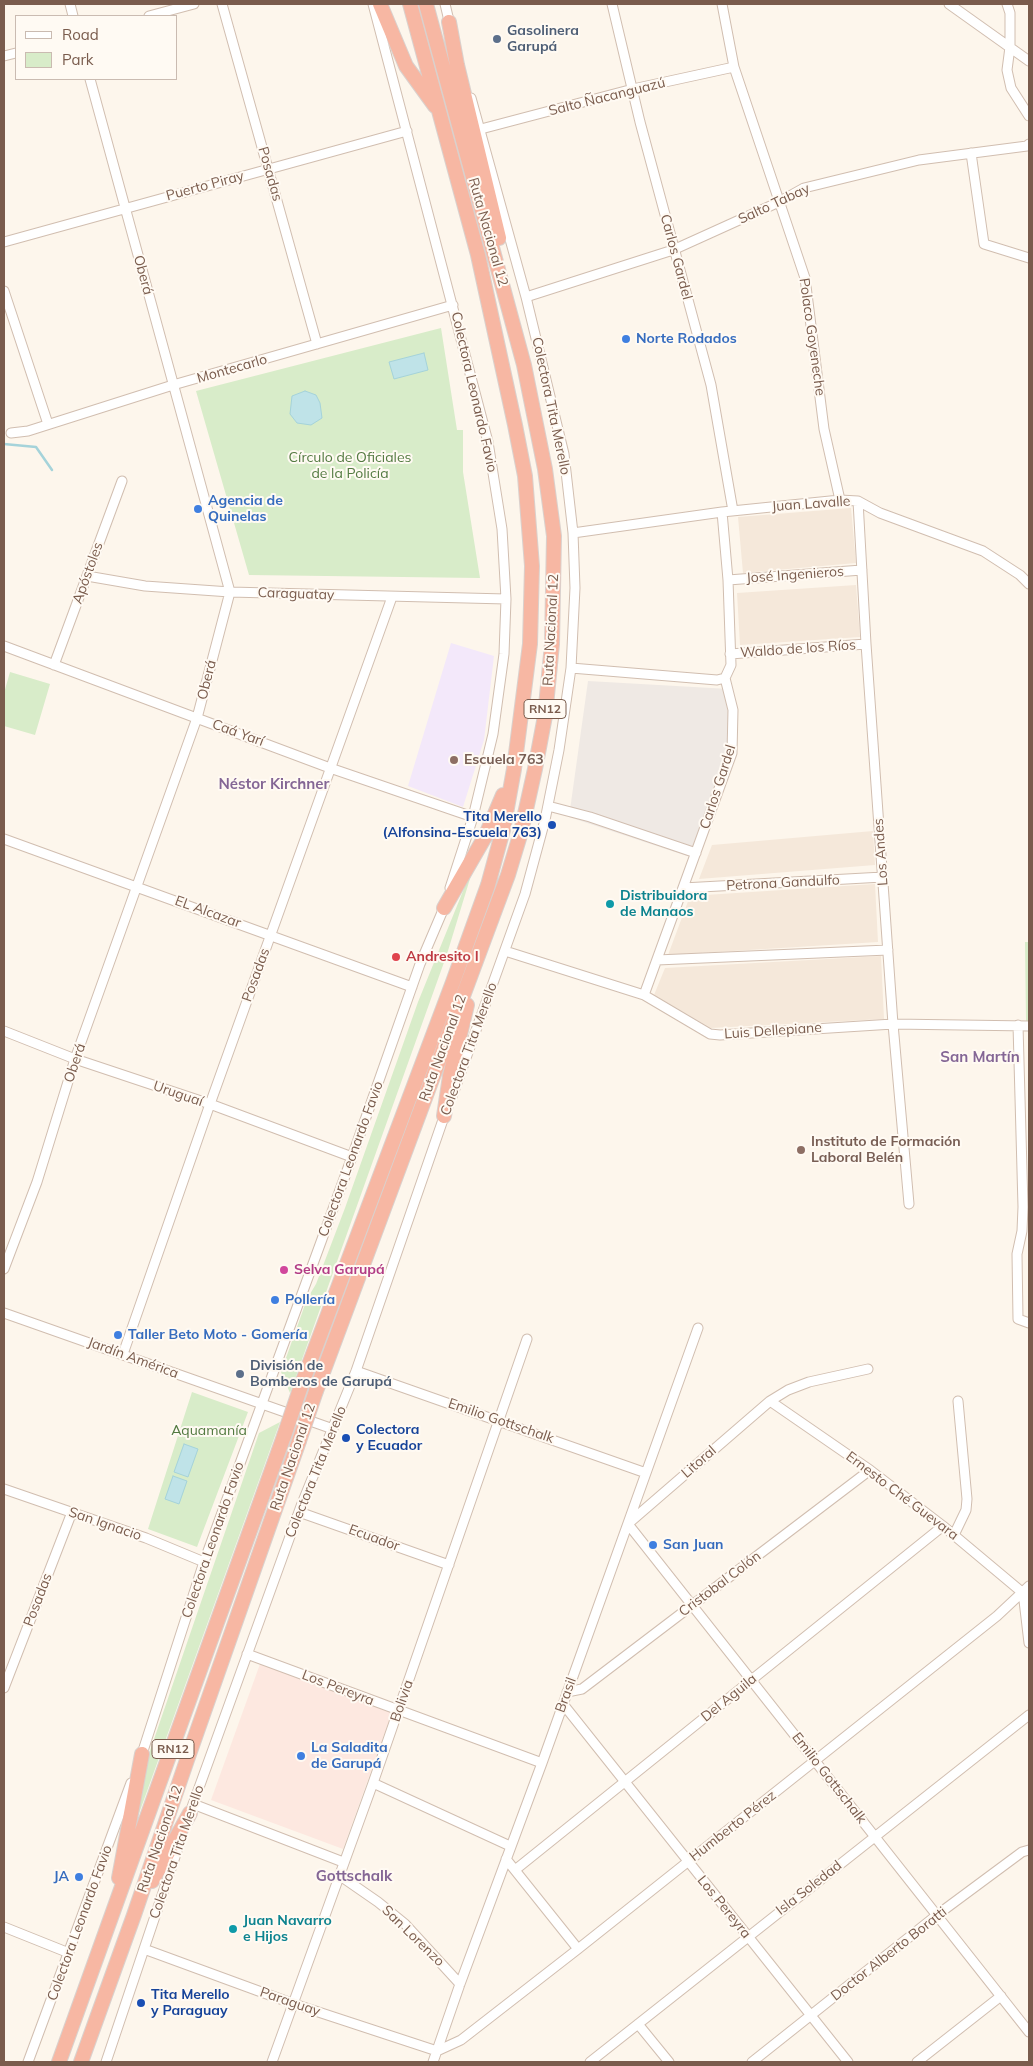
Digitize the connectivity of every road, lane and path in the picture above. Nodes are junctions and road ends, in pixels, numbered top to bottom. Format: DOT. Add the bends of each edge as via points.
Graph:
graph roads {
  1 [pos="194,4"];
  2 [pos="222,4"];
  3 [pos="373,4"];
  4 [pos="380,4"];
  5 [pos="410,4"];
  6 [pos="426,4"];
  7 [pos="445,4"];
  8 [pos="612,4"];
  9 [pos="722,4"];
  10 [pos="949,4"];
  11 [pos="1007,4"];
  12 [pos="153,15"];
  13 [pos="449,22"];
  14 [pos="1010,47"];
  15 [pos="1029,62"];
  16 [pos="734,67"];
  17 [pos="90,80"];
  18 [pos="633,89"];
  19 [pos="440,113"];
  20 [pos="1029,116"];
  21 [pos="481,129"];
  22 [pos="407,131"];
  23 [pos="1029,144"];
  24 [pos="971,153"];
  25 [pos="268,169"];
  26 [pos="779,202"];
  27 [pos="125,208"];
  28 [pos="4,242"];
  29 [pos="673,250"];
  30 [pos="1029,258"];
  31 [pos="4,291"];
  32 [pos="526,297"];
  33 [pos="453,305"];
  34 [pos="511,316"];
  35 [pos="317,344"];
  36 [pos="173,385"];
  37 [pos="48,424"];
  38 [pos="11,433"];
  39 [pos="122,480"];
  40 [pos="840,500"];
  41 [pos="858,500"];
  42 [pos="734,511"];
  43 [pos="722,512"];
  44 [pos="573,533"];
  45 [pos="862,570"];
  46 [pos="87,576"];
  47 [pos="728,580"];
  48 [pos="1029,584"];
  49 [pos="230,592"];
  50 [pos="392,597"];
  51 [pos="506,599"];
  52 [pos="866,644"];
  53 [pos="4,646"];
  54 [pos="730,654"];
  55 [pos="54,665"];
  56 [pos="571,668"];
  57 [pos="725,678"];
  58 [pos="197,718"];
  59 [pos="330,768"];
  60 [pos="514,769"];
  61 [pos="548,806"];
  62 [pos="473,817"];
  63 [pos="4,839"];
  64 [pos="696,853"];
  65 [pos="882,877"];
  66 [pos="137,886"];
  67 [pos="683,888"];
  68 [pos="444,908"];
  69 [pos="271,934"];
  70 [pos="483,940"];
  71 [pos="505,950"];
  72 [pos="888,950"];
  73 [pos="657,960"];
  74 [pos="412,987"];
  75 [pos="644,995"];
  76 [pos="893,1024"];
  77 [pos="1018,1026"];
  78 [pos="1029,1026"];
  79 [pos="4,1031"];
  80 [pos="76,1059"];
  81 [pos="1025,1092"];
  82 [pos="210,1104"];
  83 [pos="444,1116"];
  84 [pos="352,1157"];
  85 [pos="909,1204"];
  86 [pos="4,1269"];
  87 [pos="4,1313"];
  88 [pos="1029,1323"];
  89 [pos="698,1328"];
  90 [pos="527,1339"];
  91 [pos="123,1354"];
  92 [pos="868,1368"];
  93 [pos="356,1371"];
  94 [pos="770,1401"];
  95 [pos="958,1401"];
  96 [pos="262,1404"];
  97 [pos="500,1420"];
  98 [pos="333,1429"];
  99 [pos="870,1470"];
  100 [pos="646,1473"];
  101 [pos="4,1489"];
  102 [pos="72,1512"];
  103 [pos="299,1512"];
  104 [pos="628,1524"];
  105 [pos="943,1526"];
  106 [pos="954,1535"];
  107 [pos="204,1562"];
  108 [pos="449,1565"];
  109 [pos="1027,1592"];
  110 [pos="692,1605"];
  111 [pos="1029,1644"];
  112 [pos="247,1654"];
  113 [pos="752,1680"];
  114 [pos="4,1688"];
  115 [pos="567,1692"];
  116 [pos="562,1704"];
  117 [pos="398,1711"];
  118 [pos="1029,1715"];
  119 [pos="142,1754"];
  120 [pos="815,1761"];
  121 [pos="542,1763"];
  122 [pos="625,1782"];
  123 [pos="373,1783"];
  124 [pos="192,1808"];
  125 [pos="874,1836"];
  126 [pos="510,1846"];
  127 [pos="1029,1850"];
  128 [pos="506,1859"];
  129 [pos="343,1862"];
  130 [pos="688,1862"];
  131 [pos="515,1870"];
  132 [pos="339,1875"];
  133 [pos="134,1915"];
  134 [pos="937,1915"];
  135 [pos="112,1918"];
  136 [pos="4,1927"];
  137 [pos="748,1937"];
  138 [pos="144,1949"];
  139 [pos="578,1949"];
  140 [pos="69,1953"];
  141 [pos="460,1984"];
  142 [pos="1001,1996"];
  143 [pos="294,2004"];
  144 [pos="811,2016"];
  145 [pos="638,2024"];
  146 [pos="1029,2032"];
  147 [pos="437,2051"];
  148 [pos="28,2062"];
  149 [pos="59,2062"];
  150 [pos="80,2062"];
  151 [pos="106,2062"];
  152 [pos="272,2062"];
  153 [pos="433,2062"];
  154 [pos="590,2062"];
  155 [pos="669,2062"];
  156 [pos="752,2062"];
  157 [pos="848,2062"];
  158 [pos="917,2062"];
  1 -- 12 [label="street"];
  2 -- 25 [label="street, Posadas"];
  3 -- 22 [label="street, Colectora Leonardo Favio"];
  4 -- 19 [label="highway" via="406,66"];
  5 -- 19 [label="highway, Ruta Nacional 12 / RN12"];
  6 -- 34 [label="highway, Ruta Nacional 12 / RN12"];
  7 -- 13 [label="street, Colectora Tita Merello"];
  8 -- 18 [label="street, Carlos Gardel"];
  9 -- 16 [label="street, Polaco Goyeneche"];
  10 -- 14 [label="street"];
  11 -- 14 [label="street"];
  13 -- 21 [label="street, Colectora Tita Merello"];
  13 -- 34 [label="highway" via="504,259"];
  14 -- 15 [label="street"];
  14 -- 20 [label="street" via="1007,70 1011,88"];
  16 -- 18 [label="street, Salto Ñacanguazú"];
  16 -- 26 [label="street, Polaco Goyeneche"];
  17 -- 27 [label="street, Oberá"];
  18 -- 21 [label="street, Salto Ñacanguazú"];
  18 -- 29 [label="street, Carlos Gardel"];
  19 -- 60 [label="highway, Ruta Nacional 12 / RN12" via="478,255 525,476 532,566 530,634"];
  21 -- 32 [label="street, Colectora Tita Merello"];
  22 -- 25 [label="street, Puerto Piray"];
  22 -- 33 [label="street, Colectora Leonardo Favio"];
  23 -- 24 [label="street, Salto Tabay"];
  24 -- 26 [label="street, Salto Tabay" via="919,160 843,177 804,188"];
  24 -- 30 [label="street" via="984,244"];
  25 -- 27 [label="street, Puerto Piray"];
  25 -- 35 [label="street, Posadas"];
  26 -- 29 [label="street, Salto Tabay"];
  26 -- 40 [label="street, Polaco Goyeneche" via="805,278 824,429"];
  27 -- 28 [label="street, Puerto Piray"];
  27 -- 36 [label="street, Oberá"];
  29 -- 32 [label="street, Salto Tabay"];
  29 -- 42 [label="street, Carlos Gardel" via="711,385"];
  31 -- 37 [label="street"];
  32 -- 44 [label="street, Colectora Tita Merello" via="564,454"];
  33 -- 35 [label="street, Montecarlo"];
  33 -- 51 [label="street, Colectora Leonardo Favio" via="488,442 502,529"];
  34 -- 70 [label="highway, Ruta Nacional 12 / RN12" via="546,469 554,536 552,644 545,716 521,832"];
  35 -- 36 [label="street, Montecarlo"];
  36 -- 37 [label="street, Montecarlo"];
  36 -- 49 [label="street, Oberá"];
  37 -- 38 [label="street, Montecarlo"];
  39 -- 46 [label="street, Apóstoles"];
  40 -- 41 [label="street, Juan Lavalle"];
  40 -- 42 [label="street, Juan Lavalle"];
  41 -- 45 [label="street, Los Andes"];
  41 -- 48 [label="street, Juan Lavalle" via="880,513 983,551 1020,574"];
  42 -- 43 [label="street, Juan Lavalle"];
  43 -- 44 [label="street, Juan Lavalle"];
  43 -- 47 [label="street, Carlos Gardel"];
  44 -- 56 [label="street, Colectora Tita Merello" via="575,588"];
  45 -- 47 [label="street, José Ingenieros"];
  45 -- 52 [label="street, Los Andes"];
  46 -- 49 [label="street, Caraguatay" via="145,586"];
  46 -- 55 [label="street, Apóstoles"];
  47 -- 54 [label="street, Carlos Gardel"];
  49 -- 50 [label="street, Caraguatay"];
  49 -- 58 [label="street, Oberá"];
  50 -- 51 [label="street, Caraguatay"];
  50 -- 59 [label="street, Posadas"];
  51 -- 62 [label="street, Colectora Leonardo Favio" via="504,654 494,734"];
  52 -- 54 [label="street, Waldo de los Ríos"];
  52 -- 65 [label="street, Los Andes"];
  53 -- 55 [label="street, Caá Yarí"];
  54 -- 57 [label="street, Carlos Gardel" via="731,665"];
  55 -- 58 [label="street, Caá Yarí"];
  56 -- 57 [label="street" via="717,680"];
  56 -- 61 [label="street, Colectora Tita Merello"];
  57 -- 64 [label="street, Carlos Gardel" via="733,710 732,752"];
  58 -- 59 [label="street, Caá Yarí"];
  58 -- 66 [label="street, Oberá"];
  59 -- 62 [label="street, Caá Yarí"];
  59 -- 69 [label="street, Posadas"];
  60 -- 68 [label="highway" via="486,835"];
  60 -- 135 [label="highway, Ruta Nacional 12 / RN12, bridge" via="503,830 488,885 301,1386"];
  61 -- 64 [label="street" via="590,816"];
  61 -- 71 [label="street, Colectora Tita Merello" via="525,894"];
  62 -- 68 [label="street, Colectora Leonardo Favio"];
  63 -- 66 [label="street, EL Alcazar"];
  64 -- 67 [label="street, Carlos Gardel"];
  65 -- 67 [label="street, Petrona Gandulfo"];
  65 -- 72 [label="street, Los Andes"];
  66 -- 69 [label="street, EL Alcazar"];
  66 -- 80 [label="street, Oberá"];
  67 -- 73 [label="street, Carlos Gardel"];
  68 -- 74 [label="street, Colectora Leonardo Favio"];
  69 -- 74 [label="street, EL Alcazar"];
  69 -- 82 [label="street, Posadas"];
  70 -- 83 [label="highway" via="450,1076"];
  70 -- 133 [label="highway, Ruta Nacional 12 / RN12, bridge" via="316,1391"];
  71 -- 75 [label="street, Luis Dellepiane"];
  71 -- 83 [label="street, Colectora Tita Merello"];
  72 -- 73 [label="street"];
  72 -- 76 [label="street, Los Andes"];
  73 -- 75 [label="street, Carlos Gardel"];
  74 -- 84 [label="street, Colectora Leonardo Favio"];
  75 -- 76 [label="street, Luis Dellepiane" via="710,1034"];
  76 -- 77 [label="street, Luis Dellepiane"];
  76 -- 85 [label="street, Los Andes"];
  77 -- 78 [label="street, Luis Dellepiane"];
  77 -- 81 [label="street"];
  79 -- 80 [label="street, Uruguaí"];
  80 -- 82 [label="street, Uruguaí"];
  80 -- 86 [label="street, Oberá" via="37,1182"];
  81 -- 88 [label="street" via="1022,1231 1017,1254 1018,1319"];
  82 -- 84 [label="street, Uruguaí"];
  82 -- 91 [label="street, Posadas"];
  83 -- 93 [label="street, Colectora Tita Merello"];
  84 -- 96 [label="street, Colectora Leonardo Favio"];
  87 -- 91 [label="street, Jardín América"];
  89 -- 100 [label="street, Brasil"];
  90 -- 97 [label="street, Bolivia"];
  91 -- 96 [label="street, Jardín América"];
  92 -- 94 [label="street, Litoral" via="809,1382"];
  93 -- 97 [label="street, Emilio Gottschalk"];
  93 -- 98 [label="street, Colectora Tita Merello"];
  94 -- 99 [label="street, Ernesto Ché Guevara"];
  94 -- 104 [label="street, Litoral"];
  95 -- 106 [label="street" via="967,1499 966,1510"];
  96 -- 98 [label="street, Jardín América"];
  96 -- 107 [label="street, Colectora Leonardo Favio"];
  97 -- 100 [label="street, Emilio Gottschalk"];
  97 -- 108 [label="street, Bolivia"];
  98 -- 103 [label="street, Colectora Tita Merello"];
  99 -- 105 [label="street, Ernesto Ché Guevara"];
  99 -- 110 [label="street, Cristobal Colón"];
  100 -- 104 [label="street, Brasil"];
  101 -- 102 [label="street, San Ignacio"];
  102 -- 107 [label="street, San Ignacio"];
  102 -- 114 [label="street, Posadas"];
  103 -- 108 [label="street, Ecuador"];
  103 -- 112 [label="street, Colectora Tita Merello"];
  104 -- 110 [label="street, Emilio Gottschalk"];
  104 -- 115 [label="street, Brasil"];
  105 -- 106 [label="street, Ernesto Ché Guevara"];
  105 -- 113 [label="street, Del Aguila"];
  106 -- 109 [label="street, Ernesto Ché Guevara"];
  107 -- 119 [label="street, Colectora Leonardo Favio"];
  108 -- 117 [label="street, Bolivia"];
  109 -- 111 [label="street"];
  109 -- 120 [label="street, Humberto Pérez"];
  110 -- 113 [label="street, Emilio Gottschalk"];
  110 -- 115 [label="street, Cristobal Colón" via="582,1689"];
  112 -- 117 [label="street, Los Pereyra"];
  112 -- 124 [label="street, Colectora Tita Merello"];
  113 -- 120 [label="street, Emilio Gottschalk"];
  113 -- 122 [label="street, Del Aguila"];
  115 -- 116 [label="street, Brasil"];
  116 -- 121 [label="street, Brasil"];
  116 -- 122 [label="street, Los Pereyra"];
  117 -- 121 [label="street, Los Pereyra"];
  117 -- 123 [label="street, Bolivia"];
  118 -- 125 [label="street, Isla Soledad"];
  119 -- 135 [label="highway"];
  119 -- 140 [label="street, Colectora Leonardo Favio"];
  120 -- 125 [label="street, Emilio Gottschalk"];
  120 -- 130 [label="street, Humberto Pérez"];
  121 -- 126 [label="street, Brasil"];
  122 -- 130 [label="street, Los Pereyra"];
  122 -- 131 [label="street, Del Aguila"];
  123 -- 126 [label="street"];
  123 -- 129 [label="street, Bolivia"];
  124 -- 129 [label="street"];
  124 -- 133 [label="highway"];
  124 -- 138 [label="street, Colectora Tita Merello"];
  125 -- 134 [label="street, Emilio Gottschalk"];
  125 -- 137 [label="street, Isla Soledad"];
  126 -- 128 [label="street, Brasil"];
  127 -- 134 [label="street, Doctor Alberto Boratti"];
  128 -- 131 [label="street"];
  128 -- 141 [label="street, Brasil"];
  129 -- 132 [label="street, Bolivia"];
  130 -- 137 [label="street, Los Pereyra"];
  130 -- 139 [label="street, Humberto Pérez"];
  131 -- 139 [label="street"];
  132 -- 141 [label="street, San Lorenzo" via="405,1924"];
  132 -- 143 [label="street, Bolivia"];
  133 -- 150 [label="highway, Ruta Nacional 12 / RN12"];
  134 -- 142 [label="street, Emilio Gottschalk"];
  134 -- 144 [label="street, Doctor Alberto Boratti"];
  135 -- 149 [label="highway, Ruta Nacional 12 / RN12"];
  136 -- 140 [label="street"];
  137 -- 144 [label="street, Los Pereyra"];
  137 -- 145 [label="street, Isla Soledad"];
  138 -- 143 [label="street, Paraguay"];
  138 -- 151 [label="street, Colectora Tita Merello"];
  139 -- 147 [label="street, Humberto Pérez" via="461,2040"];
  140 -- 148 [label="street, Colectora Leonardo Favio"];
  141 -- 147 [label="street, Brasil"];
  142 -- 146 [label="street, Emilio Gottschalk"];
  142 -- 158 [label="street"];
  143 -- 147 [label="street, Paraguay"];
  143 -- 152 [label="street, Bolivia"];
  144 -- 156 [label="street, Doctor Alberto Boratti"];
  144 -- 157 [label="street, Los Pereyra"];
  145 -- 154 [label="street, Isla Soledad"];
  145 -- 155 [label="street"];
  147 -- 153 [label="street, Brasil"];
}
